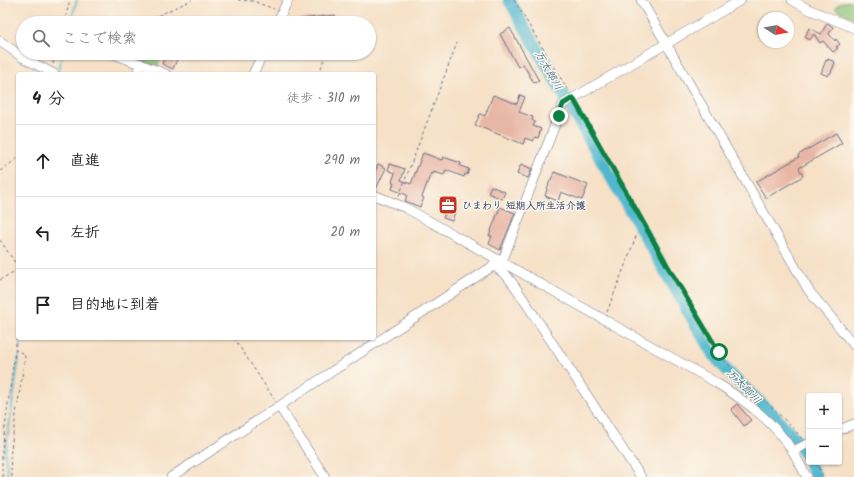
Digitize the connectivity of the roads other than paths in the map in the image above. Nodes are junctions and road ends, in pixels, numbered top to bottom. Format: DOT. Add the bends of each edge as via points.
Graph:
graph roads {
  1 [pos="288,0"];
  2 [pos="641,0"];
  3 [pos="741,0"];
  4 [pos="792,0"];
  5 [pos="281,16"];
  6 [pos="854,28"];
  7 [pos="0,41"];
  8 [pos="666,43"];
  9 [pos="16,53"];
  10 [pos="27,60"];
  11 [pos="130,60"];
  12 [pos="260,60"];
  13 [pos="141,64"];
  14 [pos="49,72"];
  15 [pos="138,72"];
  16 [pos="161,72"];
  17 [pos="254,72"];
  18 [pos="376,196"];
  19 [pos="498,262"];
  20 [pos="854,345"];
  21 [pos="279,406"];
  22 [pos="854,424"];
  23 [pos="842,429"];
  24 [pos="806,444"];
  25 [pos="795,450"];
  26 [pos="171,477"];
  27 [pos="325,477"];
  28 [pos="641,477"];
  29 [pos="807,477"];
  1 -- 5 [label="street"];
  2 -- 8 [label="street"];
  3 -- 8 [label="street"];
  4 -- 6 [label="street"];
  7 -- 9 [label="street"];
  8 -- 19 [label="street" via="564,103"];
  8 -- 20 [label="street" via="809,291"];
  10 -- 14 [label="street"];
  11 -- 13 [label="street"];
  12 -- 17 [label="street"];
  13 -- 15 [label="street"];
  13 -- 16 [label="street"];
  18 -- 19 [label="street" via="406,208"];
  19 -- 21 [label="street"];
  19 -- 25 [label="street" via="739,397"];
  19 -- 28 [label="street"];
  21 -- 26 [label="street"];
  21 -- 27 [label="street"];
  22 -- 23 [label="street"];
  24 -- 25 [label="street"];
  25 -- 29 [label="street"];
}
